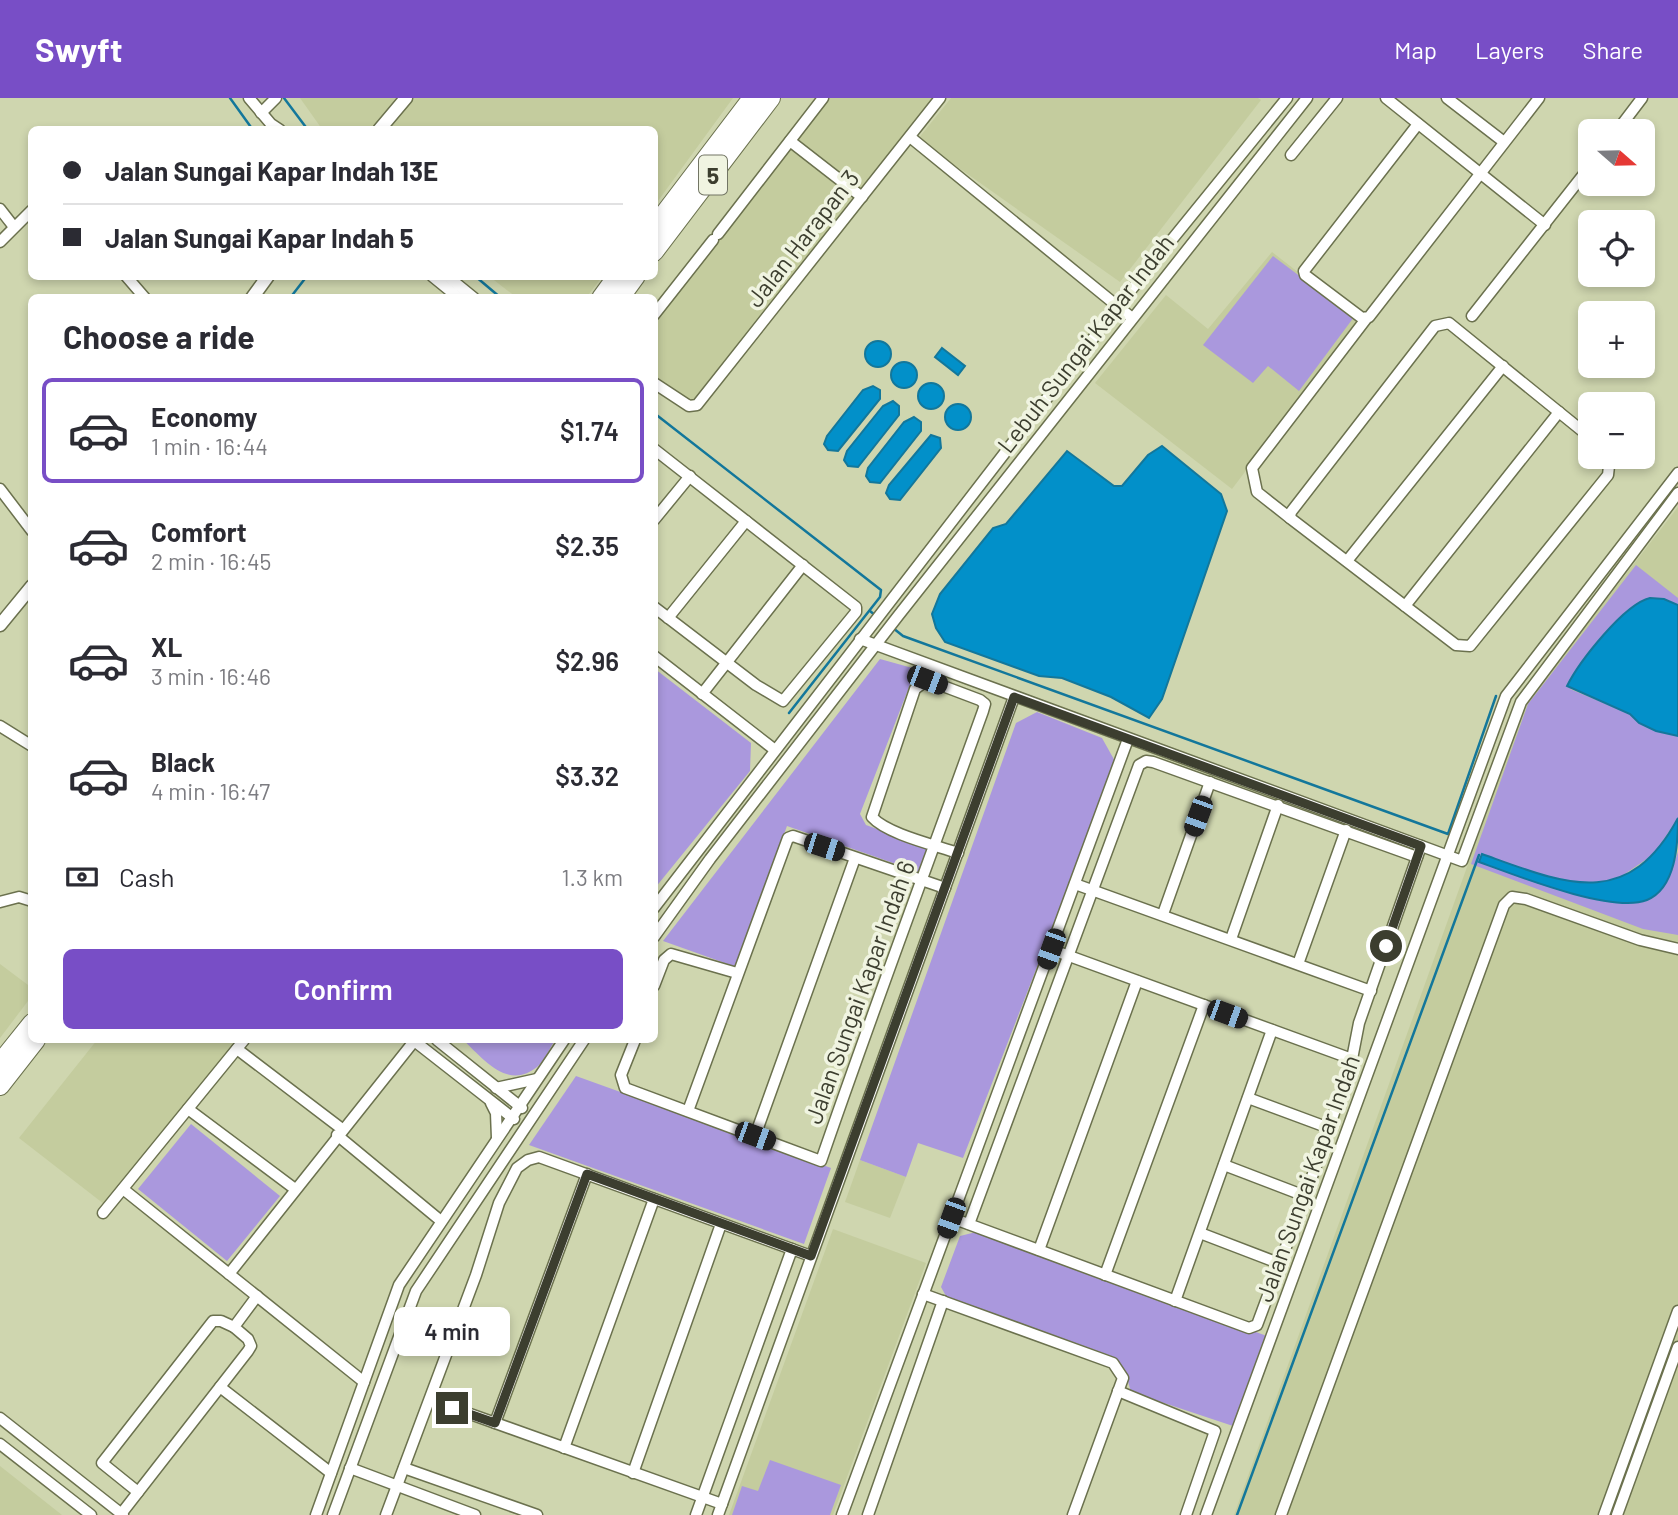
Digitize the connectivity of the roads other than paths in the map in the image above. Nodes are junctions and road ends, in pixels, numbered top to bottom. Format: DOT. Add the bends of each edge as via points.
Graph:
graph roads {
  1 [pos="276,98"];
  2 [pos="406,98"];
  3 [pos="752,98"];
  4 [pos="771,98"];
  5 [pos="823,98"];
  6 [pos="940,98"];
  7 [pos="1287,98"];
  8 [pos="1307,98"];
  9 [pos="1337,98"];
  10 [pos="1386,98"];
  11 [pos="1447,98"];
  12 [pos="1539,98"];
  13 [pos="1642,98"];
  14 [pos="251,99"];
  15 [pos="261,113"];
  16 [pos="1625,119"];
  17 [pos="1418,124"];
  18 [pos="388,125"];
  19 [pos="272,126"];
  20 [pos="909,137"];
  21 [pos="790,141"];
  22 [pos="1504,142"];
  23 [pos="1292,155"];
  24 [pos="1479,173"];
  25 [pos="1578,182"];
  26 [pos="862,197"];
  27 [pos="0,209"];
  28 [pos="28,214"];
  29 [pos="658,222"];
  30 [pos="1545,225"];
  31 [pos="14,227"];
  32 [pos="0,242"];
  33 [pos="658,246"];
  34 [pos="130,280"];
  35 [pos="437,280"];
  36 [pos="452,280"];
  37 [pos="142,294"];
  38 [pos="454,294"];
  39 [pos="469,294"];
  40 [pos="1118,306"];
  41 [pos="658,310"];
  42 [pos="1472,316"];
  43 [pos="1132,318"];
  44 [pos="1366,319"];
  45 [pos="1503,366"];
  46 [pos="1087,374"];
  47 [pos="658,386"];
  48 [pos="1045,401"];
  49 [pos="1559,412"];
  50 [pos="1578,427"];
  51 [pos="658,452"];
  52 [pos="1609,469"];
  53 [pos="1678,473"];
  54 [pos="690,477"];
  55 [pos="0,489"];
  56 [pos="1678,493"];
  57 [pos="658,515"];
  58 [pos="1290,517"];
  59 [pos="746,521"];
  60 [pos="28,526"];
  61 [pos="1347,561"];
  62 [pos="803,565"];
  63 [pos="28,591"];
  64 [pos="1405,606"];
  65 [pos="658,610"];
  66 [pos="668,618"];
  67 [pos="0,625"];
  68 [pos="860,639"];
  69 [pos="875,646"];
  70 [pos="658,659"];
  71 [pos="727,663"];
  72 [pos="702,694"];
  73 [pos="1014,697"];
  74 [pos="2,732"];
  75 [pos="1128,739"];
  76 [pos="28,741"];
  77 [pos="775,750"];
  78 [pos="1210,782"];
  79 [pos="1278,805"];
  80 [pos="1346,830"];
  81 [pos="935,845"];
  82 [pos="1449,851"];
  83 [pos="1419,852"];
  84 [pos="958,853"];
  85 [pos="855,858"];
  86 [pos="922,880"];
  87 [pos="1075,884"];
  88 [pos="945,888"];
  89 [pos="1093,889"];
  90 [pos="28,900"];
  91 [pos="0,901"];
  92 [pos="658,903"];
  93 [pos="1163,914"];
  94 [pos="658,931"];
  95 [pos="1230,939"];
  96 [pos="1051,949"];
  97 [pos="1678,949"];
  98 [pos="1068,956"];
  99 [pos="1298,964"];
  100 [pos="737,973"];
  101 [pos="658,976"];
  102 [pos="1137,981"];
  103 [pos="1371,991"];
  104 [pos="1204,1005"];
  105 [pos="28,1028"];
  106 [pos="1272,1030"];
  107 [pos="34,1043"];
  108 [pos="412,1043"];
  109 [pos="418,1043"];
  110 [pos="441,1043"];
  111 [pos="562,1043"];
  112 [pos="582,1043"];
  113 [pos="634,1043"];
  114 [pos="241,1044"];
  115 [pos="1352,1059"];
  116 [pos="0,1063"];
  117 [pos="537,1079"];
  118 [pos="0,1086"];
  119 [pos="496,1088"];
  120 [pos="1248,1098"];
  121 [pos="489,1100"];
  122 [pos="519,1105"];
  123 [pos="188,1109"];
  124 [pos="688,1111"];
  125 [pos="532,1116"];
  126 [pos="511,1117"];
  127 [pos="525,1128"];
  128 [pos="1329,1128"];
  129 [pos="340,1132"];
  130 [pos="755,1136"];
  131 [pos="497,1138"];
  132 [pos="821,1161"];
  133 [pos="1224,1165"];
  134 [pos="843,1169"];
  135 [pos="587,1174"];
  136 [pos="122,1189"];
  137 [pos="295,1189"];
  138 [pos="1305,1196"];
  139 [pos="654,1199"];
  140 [pos="103,1213"];
  141 [pos="951,1218"];
  142 [pos="441,1221"];
  143 [pos="722,1224"];
  144 [pos="969,1224"];
  145 [pos="1200,1233"];
  146 [pos="792,1250"];
  147 [pos="1039,1250"];
  148 [pos="811,1256"];
  149 [pos="1281,1264"];
  150 [pos="229,1274"];
  151 [pos="1105,1275"];
  152 [pos="923,1294"];
  153 [pos="257,1296"];
  154 [pos="943,1301"];
  155 [pos="1175,1301"];
  156 [pos="1678,1311"];
  157 [pos="234,1327"];
  158 [pos="1678,1347"];
  159 [pos="364,1381"];
  160 [pos="220,1387"];
  161 [pos="1118,1391"];
  162 [pos="430,1400"];
  163 [pos="0,1418"];
  164 [pos="495,1423"];
  165 [pos="0,1444"];
  166 [pos="564,1448"];
  167 [pos="350,1468"];
  168 [pos="404,1468"];
  169 [pos="633,1472"];
  170 [pos="331,1473"];
  171 [pos="397,1486"];
  172 [pos="138,1492"];
  173 [pos="703,1498"];
  174 [pos="720,1510"];
  175 [pos="122,1514"];
  176 [pos="468,1514"];
  177 [pos="91,1515"];
  178 [pos="316,1515"];
  179 [pos="333,1515"];
  180 [pos="387,1515"];
  181 [pos="537,1515"];
  182 [pos="696,1515"];
  183 [pos="842,1515"];
  184 [pos="869,1515"];
  185 [pos="1073,1515"];
  186 [pos="1186,1515"];
  187 [pos="1206,1515"];
  188 [pos="1281,1515"];
  189 [pos="1604,1515"];
  190 [pos="1617,1515"];
  1 -- 15 [label="street"];
  2 -- 18 [label="street"];
  3 -- 29 [label="highway, 5"];
  4 -- 33 [label="highway, 5"];
  5 -- 21 [label="street"];
  6 -- 20 [label="street, Jalan Harapan 3"];
  7 -- 40 [label="street, Lebuh Sungai Kapar Indah"];
  8 -- 43 [label="street, Lebuh Sungai Kapar Indah"];
  9 -- 23 [label="street"];
  10 -- 17 [label="street"];
  11 -- 22 [label="street"];
  12 -- 22 [label="street"];
  13 -- 16 [label="street"];
  14 -- 15 [label="street"];
  15 -- 19 [label="street"];
  17 -- 24 [label="street"];
  17 -- 44 [label="street" via="1304,271"];
  20 -- 26 [label="street, Jalan Harapan 3"];
  20 -- 40 [label="street"];
  21 -- 26 [label="street"];
  21 -- 41 [label="street"];
  22 -- 24 [label="street"];
  24 -- 30 [label="street"];
  24 -- 44 [label="street"];
  25 -- 30 [label="street"];
  26 -- 47 [label="street, Jalan Harapan 3" via="697,405 689,406"];
  27 -- 31 [label="street"];
  28 -- 31 [label="street"];
  30 -- 42 [label="street"];
  31 -- 32 [label="street"];
  34 -- 37 [label="street"];
  35 -- 38 [label="street"];
  36 -- 39 [label="street"];
  40 -- 43 [label="street"];
  40 -- 48 [label="street, Lebuh Sungai Kapar Indah"];
  43 -- 46 [label="street, Lebuh Sungai Kapar Indah"];
  44 -- 58 [label="street" via="1254,462 1251,474 1256,492"];
  45 -- 49 [label="street"];
  45 -- 58 [label="street" via="1449,323 1436,326"];
  45 -- 61 [label="street"];
  46 -- 48 [label="street" via="1077,372"];
  46 -- 69 [label="street, Lebuh Sungai Kapar Indah"];
  48 -- 68 [label="street, Lebuh Sungai Kapar Indah"];
  49 -- 50 [label="street"];
  49 -- 64 [label="street"];
  51 -- 54 [label="street"];
  52 -- 64 [label="street" via="1470,646 1456,645"];
  53 -- 82 [label="street, Jalan Sungai Kapar Indah" via="1506,696"];
  54 -- 57 [label="street"];
  54 -- 59 [label="street"];
  55 -- 60 [label="street"];
  56 -- 82 [label="street" via="1521,702 1466,851"];
  58 -- 61 [label="street"];
  59 -- 62 [label="street"];
  59 -- 66 [label="street"];
  61 -- 64 [label="street"];
  62 -- 71 [label="street"];
  62 -- 71 [label="street" via="856,607 855,616 783,701"];
  63 -- 67 [label="street"];
  65 -- 66 [label="street"];
  66 -- 71 [label="street"];
  68 -- 69 [label="street"];
  68 -- 77 [label="street"];
  69 -- 73 [label="street"];
  69 -- 94 [label="street"];
  70 -- 72 [label="street"];
  71 -- 72 [label="street"];
  72 -- 77 [label="street"];
  73 -- 75 [label="street"];
  73 -- 84 [label="street, Jalan Sungai Kapar Indah 6"];
  74 -- 76 [label="street"];
  75 -- 83 [label="street"];
  75 -- 87 [label="street"];
  77 -- 92 [label="street"];
  78 -- 79 [label="street"];
  78 -- 89 [label="street" via="1153,762 1139,765"];
  78 -- 93 [label="street"];
  79 -- 80 [label="street"];
  79 -- 95 [label="street"];
  80 -- 83 [label="street"];
  80 -- 99 [label="street"];
  81 -- 81 [label="street, Jalan Sungai Kapar Indah 6" via="985,704 927,680 920,682 872,811 873,821"];
  81 -- 84 [label="street"];
  81 -- 86 [label="street, Jalan Sungai Kapar Indah 6"];
  82 -- 83 [label="street"];
  82 -- 187 [label="street, Jalan Sungai Kapar Indah"];
  83 -- 103 [label="street"];
  84 -- 88 [label="street, Jalan Sungai Kapar Indah 6"];
  85 -- 86 [label="street"];
  85 -- 100 [label="street" via="788,838"];
  85 -- 130 [label="street"];
  86 -- 88 [label="street"];
  86 -- 132 [label="street, Jalan Sungai Kapar Indah 6"];
  87 -- 89 [label="street"];
  87 -- 96 [label="street"];
  88 -- 134 [label="street, Jalan Sungai Kapar Indah 6"];
  89 -- 93 [label="street"];
  89 -- 98 [label="street"];
  90 -- 91 [label="street"];
  93 -- 95 [label="street"];
  95 -- 99 [label="street"];
  96 -- 98 [label="street"];
  96 -- 141 [label="street"];
  97 -- 188 [label="street" via="1526,899 1512,897 1504,905"];
  98 -- 102 [label="street"];
  98 -- 144 [label="street"];
  99 -- 103 [label="street"];
  100 -- 101 [label="street" via="671,954"];
  100 -- 124 [label="street"];
  102 -- 104 [label="street"];
  102 -- 147 [label="street"];
  103 -- 115 [label="street"];
  104 -- 106 [label="street"];
  104 -- 151 [label="street"];
  105 -- 116 [label="highway"];
  106 -- 115 [label="street"];
  106 -- 120 [label="street"];
  107 -- 118 [label="highway"];
  108 -- 129 [label="street"];
  109 -- 121 [label="street"];
  110 -- 119 [label="street"];
  111 -- 117 [label="street"];
  112 -- 125 [label="street"];
  113 -- 124 [label="street, Jalan Sungai Kapar Indah 6" via="621,1075 625,1088"];
  114 -- 123 [label="street"];
  114 -- 129 [label="street"];
  115 -- 128 [label="street"];
  117 -- 119 [label="street"];
  117 -- 122 [label="street"];
  119 -- 122 [label="street"];
  120 -- 128 [label="street"];
  120 -- 133 [label="street"];
  121 -- 126 [label="street"];
  121 -- 131 [label="street" via="496,1114"];
  122 -- 125 [label="street"];
  122 -- 126 [label="street"];
  123 -- 136 [label="street"];
  123 -- 137 [label="street"];
  124 -- 130 [label="street, Jalan Sungai Kapar Indah 6"];
  125 -- 127 [label="street"];
  126 -- 127 [label="street"];
  126 -- 131 [label="street"];
  127 -- 167 [label="street" via="416,1291"];
  128 -- 138 [label="street"];
  129 -- 137 [label="street"];
  129 -- 142 [label="street"];
  130 -- 132 [label="street, Jalan Sungai Kapar Indah 6"];
  131 -- 142 [label="street"];
  132 -- 134 [label="street"];
  133 -- 138 [label="street"];
  133 -- 145 [label="street"];
  134 -- 148 [label="street, Jalan Sungai Kapar Indah 6"];
  135 -- 139 [label="street"];
  135 -- 162 [label="street" via="539,1157 517,1168 499,1202"];
  135 -- 164 [label="street"];
  136 -- 140 [label="street"];
  136 -- 150 [label="street"];
  137 -- 150 [label="street"];
  138 -- 149 [label="street"];
  139 -- 143 [label="street"];
  139 -- 166 [label="street"];
  141 -- 144 [label="street"];
  141 -- 152 [label="street"];
  142 -- 159 [label="street" via="399,1285"];
  143 -- 146 [label="street"];
  143 -- 169 [label="street"];
  144 -- 147 [label="street"];
  145 -- 149 [label="street"];
  145 -- 155 [label="street"];
  146 -- 148 [label="street"];
  146 -- 173 [label="street"];
  147 -- 151 [label="street"];
  148 -- 174 [label="street, Jalan Sungai Kapar Indah 6"];
  149 -- 155 [label="street" via="1257,1325 1249,1328"];
  150 -- 153 [label="street"];
  151 -- 155 [label="street"];
  152 -- 154 [label="street"];
  152 -- 183 [label="street"];
  153 -- 157 [label="street"];
  153 -- 159 [label="street"];
  154 -- 161 [label="street" via="1113,1363 1123,1378"];
  154 -- 184 [label="street"];
  156 -- 189 [label="street"];
  157 -- 160 [label="street" via="251,1346"];
  157 -- 172 [label="street" via="213,1321 102,1463"];
  158 -- 190 [label="street"];
  159 -- 170 [label="street"];
  160 -- 170 [label="street"];
  160 -- 172 [label="street"];
  161 -- 185 [label="street"];
  161 -- 186 [label="street" via="1215,1431"];
  162 -- 164 [label="street"];
  162 -- 168 [label="street"];
  163 -- 175 [label="street"];
  164 -- 166 [label="street"];
  165 -- 177 [label="street"];
  166 -- 169 [label="street"];
  167 -- 171 [label="street"];
  167 -- 179 [label="street"];
  168 -- 171 [label="street"];
  168 -- 181 [label="street"];
  169 -- 173 [label="street"];
  170 -- 178 [label="street"];
  171 -- 176 [label="street"];
  171 -- 180 [label="street"];
  172 -- 175 [label="street"];
  173 -- 174 [label="street"];
  173 -- 182 [label="street"];
}
